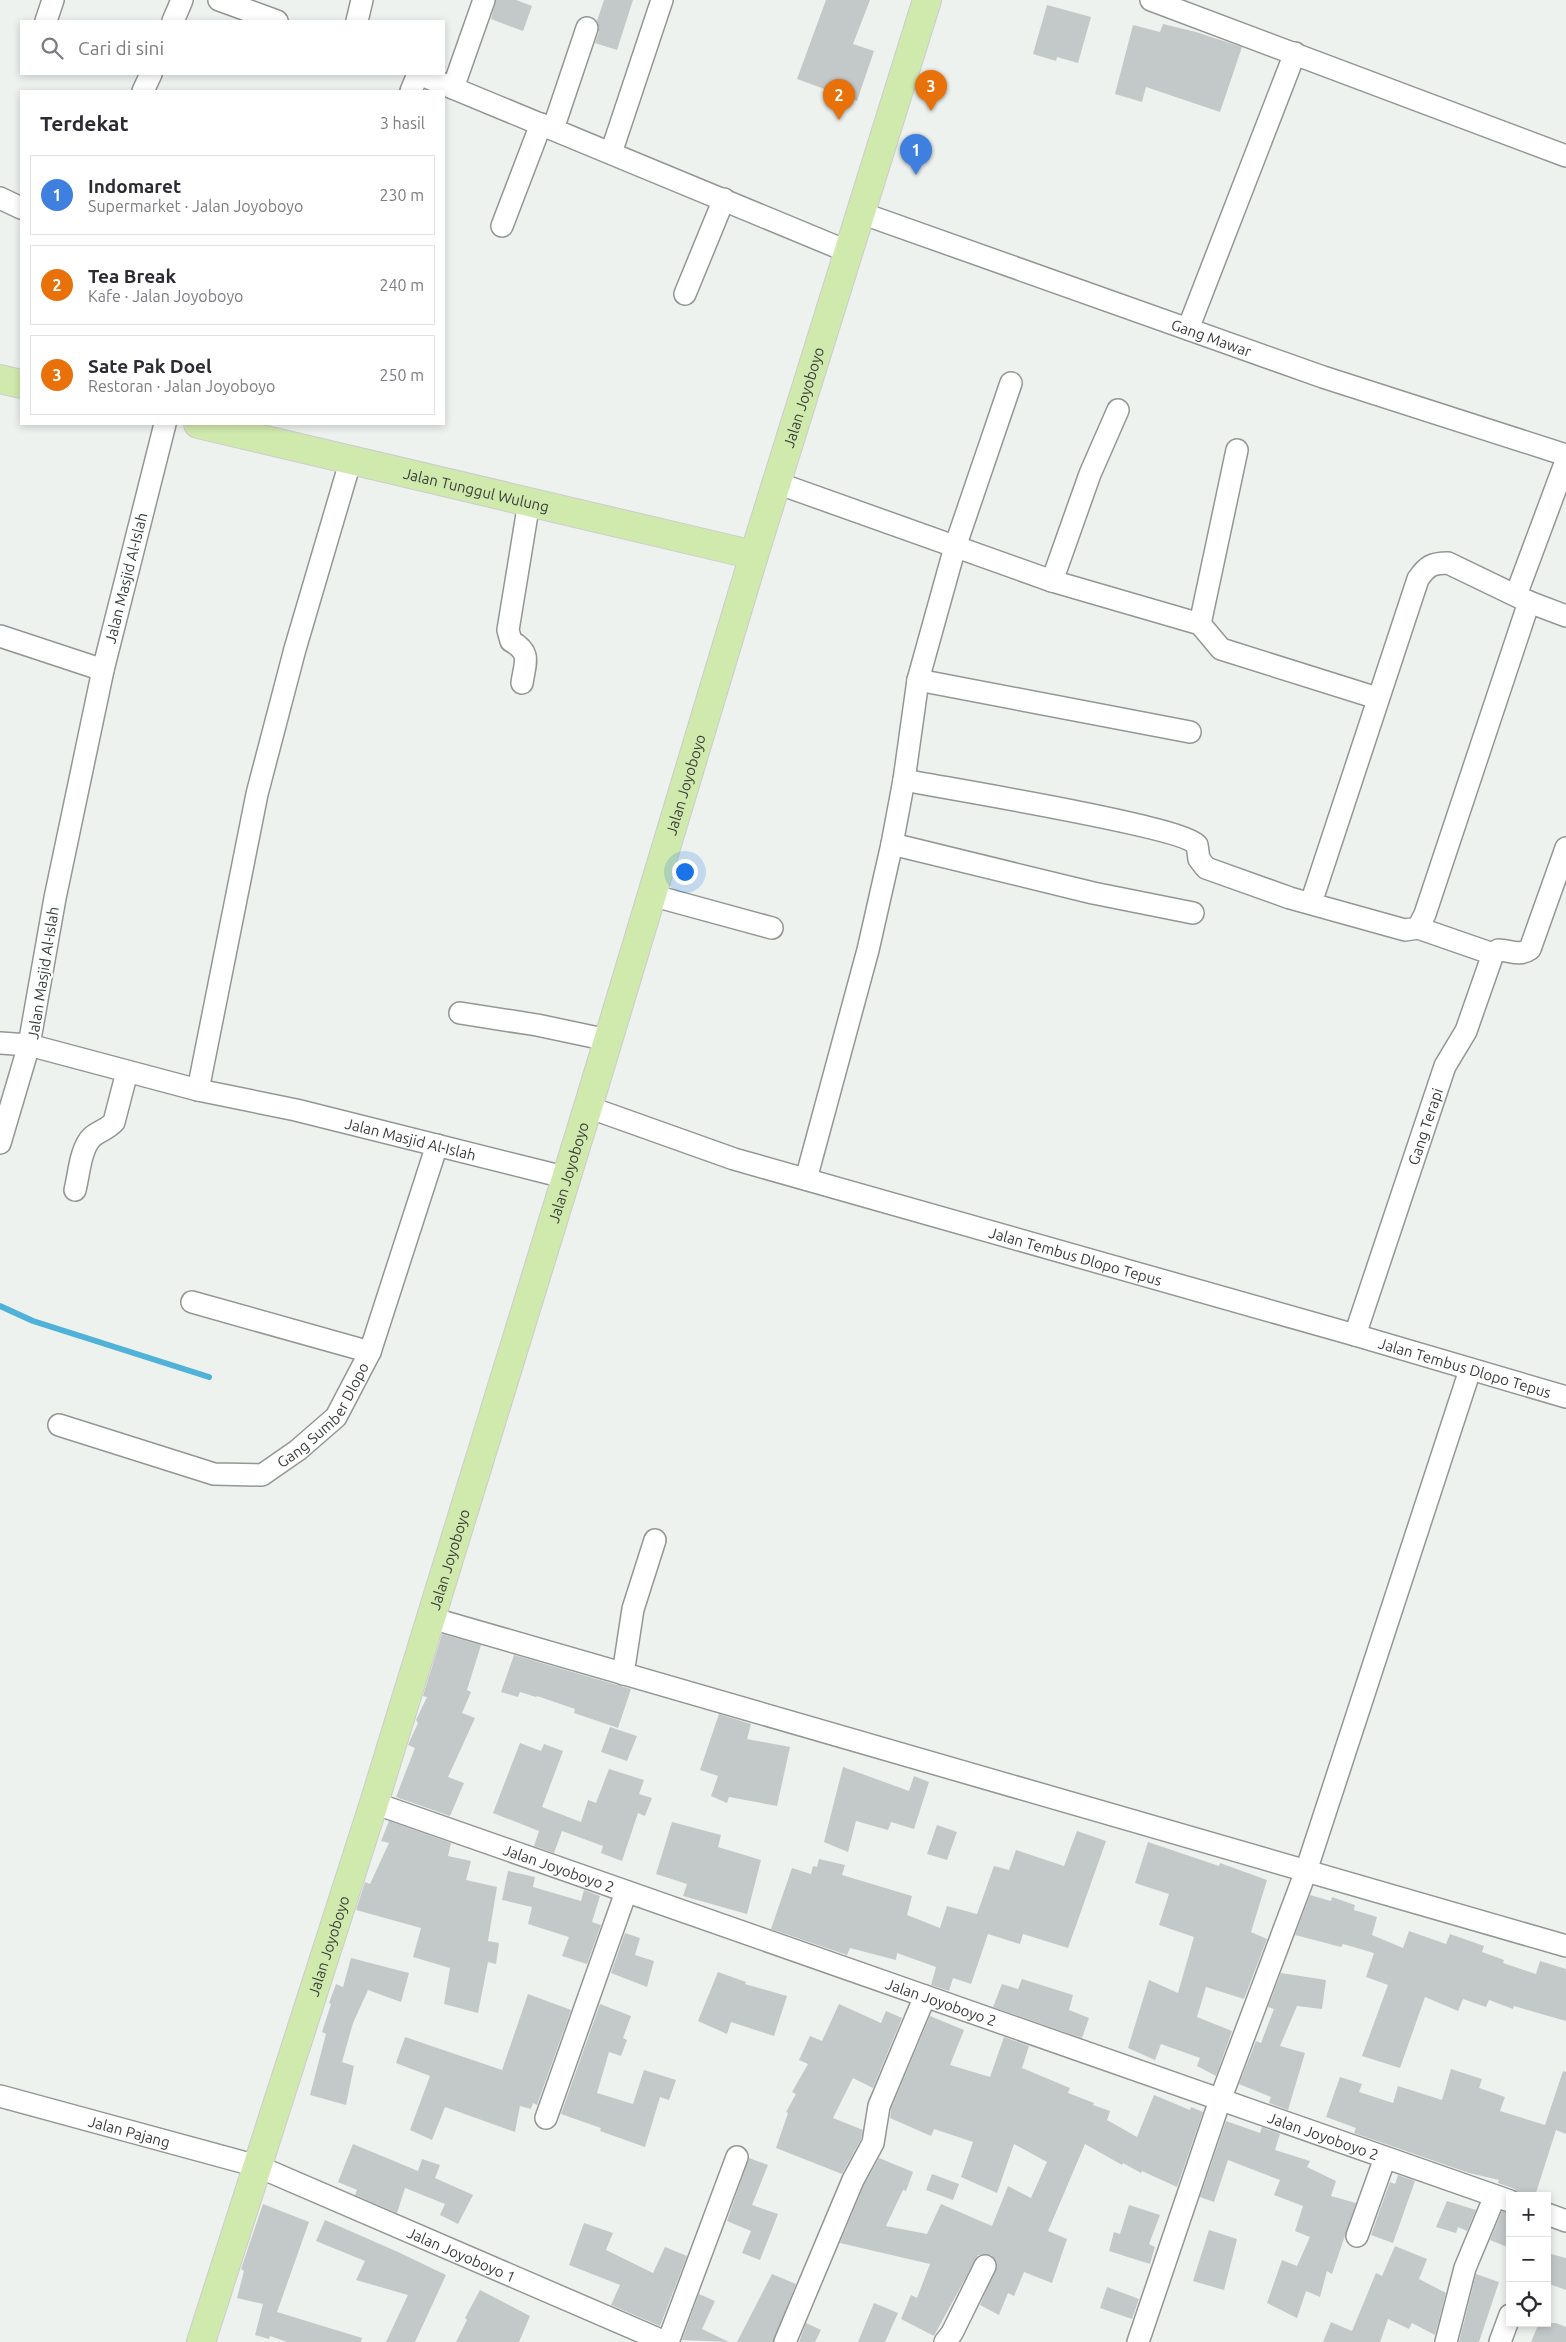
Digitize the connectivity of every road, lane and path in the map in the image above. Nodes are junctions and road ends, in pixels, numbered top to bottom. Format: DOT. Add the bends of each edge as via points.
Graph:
graph roads {
  1 [pos="53,0"];
  2 [pos="182,0"];
  3 [pos="219,0"];
  4 [pos="362,0"];
  5 [pos="484,0"];
  6 [pos="662,0"];
  7 [pos="927,0"];
  8 [pos="1151,0"];
  9 [pos="46,20"];
  10 [pos="173,20"];
  11 [pos="275,20"];
  12 [pos="357,20"];
  13 [pos="587,28"];
  14 [pos="1295,53"];
  15 [pos="151,75"];
  16 [pos="419,75"];
  17 [pos="421,75"];
  18 [pos="453,88"];
  19 [pos="143,90"];
  20 [pos="411,90"];
  21 [pos="547,127"];
  22 [pos="611,153"];
  23 [pos="1566,156"];
  24 [pos="0,198"];
  25 [pos="724,199"];
  26 [pos="20,208"];
  27 [pos="861,213"];
  28 [pos="502,226"];
  29 [pos="849,252"];
  30 [pos="685,294"];
  31 [pos="1188,329"];
  32 [pos="1011,383"];
  33 [pos="1118,410"];
  34 [pos="166,425"];
  35 [pos="202,425"];
  36 [pos="1237,450"];
  37 [pos="1566,455"];
  38 [pos="351,459"];
  39 [pos="1566,461"];
  40 [pos="777,483"];
  41 [pos="529,502"];
  42 [pos="955,547"];
  43 [pos="754,555"];
  44 [pos="1052,581"];
  45 [pos="1523,599"];
  46 [pos="1566,616"];
  47 [pos="1200,624"];
  48 [pos="0,636"];
  49 [pos="103,670"];
  50 [pos="918,680"];
  51 [pos="522,683"];
  52 [pos="1378,698"];
  53 [pos="1190,732"];
  54 [pos="904,780"];
  55 [pos="892,844"];
  56 [pos="1566,848"];
  57 [pos="651,895"];
  58 [pos="1311,903"];
  59 [pos="1193,913"];
  60 [pos="772,928"];
  61 [pos="1418,928"];
  62 [pos="1494,954"];
  63 [pos="460,1013"];
  64 [pos="608,1040"];
  65 [pos="0,1043"];
  66 [pos="29,1045"];
  67 [pos="127,1072"];
  68 [pos="198,1090"];
  69 [pos="588,1107"];
  70 [pos="0,1143"];
  71 [pos="437,1145"];
  72 [pos="564,1177"];
  73 [pos="806,1179"];
  74 [pos="75,1190"];
  75 [pos="192,1302"];
  76 [pos="1355,1335"];
  77 [pos="370,1352"];
  78 [pos="1470,1370"];
  79 [pos="1566,1397"];
  80 [pos="59,1425"];
  81 [pos="655,1540"];
  82 [pos="431,1618"];
  83 [pos="623,1674"];
  84 [pos="374,1803"];
  85 [pos="1306,1871"];
  86 [pos="626,1892"];
  87 [pos="1566,1946"];
  88 [pos="925,1996"];
  89 [pos="0,2096"];
  90 [pos="1220,2100"];
  91 [pos="546,2118"];
  92 [pos="737,2157"];
  93 [pos="1385,2158"];
  94 [pos="257,2166"];
  95 [pos="1502,2198"];
  96 [pos="1551,2215"];
  97 [pos="1566,2221"];
  98 [pos="1357,2236"];
  99 [pos="985,2266"];
  100 [pos="1506,2326"];
  101 [pos="201,2342"];
  102 [pos="666,2342"];
  103 [pos="785,2342"];
  104 [pos="945,2342"];
  105 [pos="1138,2342"];
  106 [pos="1446,2342"];
  107 [pos="1500,2342"];
  1 -- 9 [label="street"];
  2 -- 10 [label="street"];
  3 -- 11 [label="street"];
  4 -- 12 [label="street"];
  5 -- 18 [label="street"];
  6 -- 22 [label="street"];
  7 -- 27 [label="main road, Jalan Joyoboyo"];
  8 -- 14 [label="street"];
  13 -- 21 [label="street"];
  14 -- 23 [label="street"];
  14 -- 31 [label="street"];
  15 -- 19 [label="street"];
  16 -- 20 [label="street"];
  17 -- 18 [label="street"];
  18 -- 21 [label="street"];
  21 -- 22 [label="street"];
  21 -- 28 [label="street"];
  22 -- 25 [label="street"];
  24 -- 26 [label="street"];
  25 -- 29 [label="street"];
  25 -- 30 [label="street"];
  27 -- 29 [label="main road, Jalan Joyoboyo"];
  27 -- 31 [label="street, Gang Mawar"];
  29 -- 40 [label="main road, Jalan Joyoboyo"];
  31 -- 37 [label="street, Gang Mawar" via="1323,377"];
  32 -- 42 [label="street"];
  33 -- 44 [label="street" via="1090,474"];
  34 -- 49 [label="street, Jalan Masjid Al-Islah"];
  35 -- 38 [label="main road, Jalan Tunggul Wulung"];
  36 -- 47 [label="street"];
  38 -- 41 [label="main road, Jalan Tunggul Wulung"];
  38 -- 68 [label="street" via="294,648 257,794"];
  39 -- 45 [label="street"];
  40 -- 42 [label="street"];
  40 -- 43 [label="main road, Jalan Joyoboyo"];
  41 -- 43 [label="main road, Jalan Tunggul Wulung"];
  41 -- 51 [label="street" via="508,630 511,641 526,653"];
  42 -- 44 [label="street"];
  42 -- 50 [label="street"];
  43 -- 57 [label="main road, Jalan Joyoboyo"];
  44 -- 47 [label="street"];
  45 -- 46 [label="street"];
  45 -- 52 [label="street" via="1448,563 1433,563 1426,567 1418,579"];
  45 -- 61 [label="street" via="1426,914"];
  47 -- 52 [label="street" via="1222,649"];
  48 -- 49 [label="street"];
  49 -- 66 [label="street, Jalan Masjid Al-Islah"];
  50 -- 53 [label="street"];
  50 -- 54 [label="street"];
  52 -- 58 [label="street"];
  54 -- 55 [label="street"];
  54 -- 58 [label="street" via="1142,825 1188,838 1196,845 1199,860 1206,868"];
  55 -- 59 [label="street" via="1093,893"];
  55 -- 73 [label="street" via="868,950"];
  56 -- 62 [label="street" via="1530,950 1524,953 1502,950"];
  57 -- 60 [label="street"];
  57 -- 64 [label="main road, Jalan Joyoboyo"];
  58 -- 61 [label="street" via="1406,930"];
  61 -- 62 [label="street"];
  62 -- 76 [label="street, Gang Terapi" via="1466,1031 1445,1066"];
  63 -- 64 [label="street"];
  64 -- 69 [label="main road, Jalan Joyoboyo"];
  65 -- 66 [label="street"];
  66 -- 67 [label="street, Jalan Masjid Al-Islah"];
  66 -- 70 [label="street"];
  67 -- 68 [label="street, Jalan Masjid Al-Islah"];
  67 -- 74 [label="street" via="114,1122 87,1144"];
  68 -- 71 [label="street, Jalan Masjid Al-Islah"];
  69 -- 72 [label="main road, Jalan Joyoboyo"];
  69 -- 73 [label="street, Jalan Tembus Dlopo Tepus" via="734,1159"];
  71 -- 72 [label="street, Jalan Masjid Al-Islah"];
  71 -- 77 [label="street, Gang Sumber Dlopo"];
  72 -- 82 [label="main road, Jalan Joyoboyo"];
  73 -- 76 [label="street, Jalan Tembus Dlopo Tepus"];
  75 -- 77 [label="street"];
  76 -- 78 [label="street, Jalan Tembus Dlopo Tepus"];
  77 -- 80 [label="street, Gang Sumber Dlopo" via="336,1417 298,1450 262,1475 214,1474"];
  78 -- 79 [label="street, Jalan Tembus Dlopo Tepus"];
  78 -- 85 [label="street"];
  81 -- 83 [label="street" via="633,1608"];
  82 -- 83 [label="street"];
  82 -- 84 [label="main road, Jalan Joyoboyo"];
  83 -- 85 [label="street"];
  84 -- 86 [label="street, Jalan Joyoboyo 2"];
  84 -- 94 [label="main road, Jalan Joyoboyo"];
  85 -- 87 [label="street"];
  85 -- 90 [label="street"];
  86 -- 88 [label="street, Jalan Joyoboyo 2"];
  86 -- 91 [label="street"];
  88 -- 90 [label="street, Jalan Joyoboyo 2"];
  88 -- 103 [label="street" via="879,2106 873,2143 853,2180"];
  89 -- 94 [label="street, Jalan Pajang"];
  90 -- 93 [label="street, Jalan Joyoboyo 2"];
  90 -- 105 [label="street"];
  92 -- 102 [label="street"];
  93 -- 95 [label="street, Jalan Joyoboyo 2"];
  93 -- 98 [label="street"];
  94 -- 101 [label="main road, Jalan Joyoboyo"];
  94 -- 102 [label="street, Jalan Joyoboyo 1"];
  95 -- 106 [label="street" via="1465,2268"];
  96 -- 97 [label="street"];
  99 -- 104 [label="street"];
  100 -- 107 [label="street"];
}
